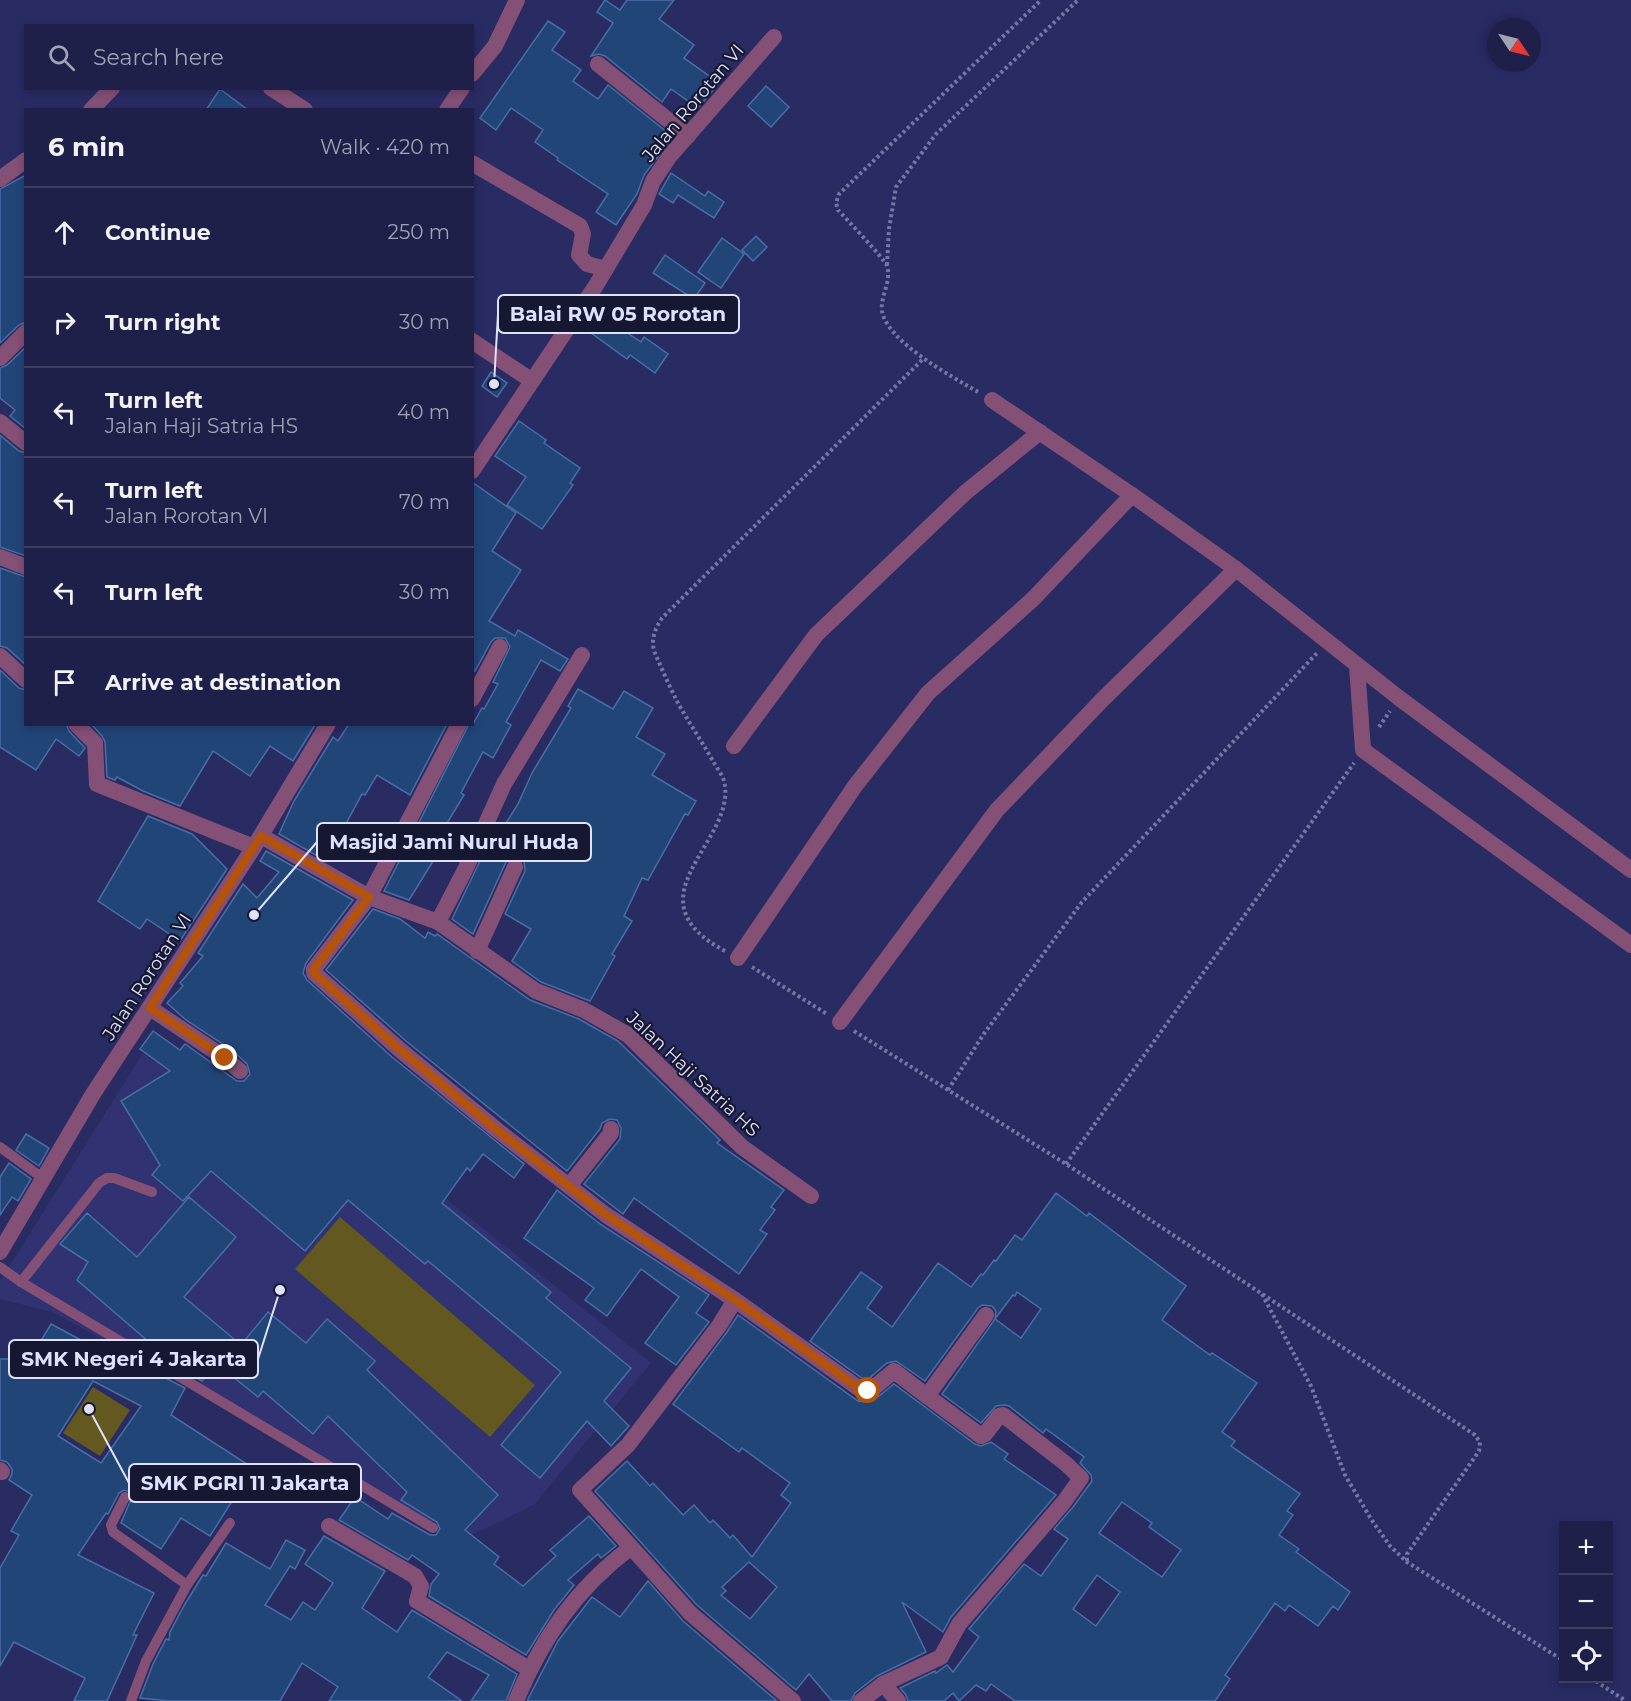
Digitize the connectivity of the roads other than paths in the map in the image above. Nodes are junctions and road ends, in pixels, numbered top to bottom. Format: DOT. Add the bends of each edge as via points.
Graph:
graph roads {
  1 [pos="517,0"];
  2 [pos="774,37"];
  3 [pos="598,64"];
  4 [pos="474,72"];
  5 [pos="110,90"];
  6 [pos="274,90"];
  7 [pos="461,90"];
  8 [pos="93,108"];
  9 [pos="302,108"];
  10 [pos="448,108"];
  11 [pos="688,136"];
  12 [pos="24,161"];
  13 [pos="474,164"];
  14 [pos="0,179"];
  15 [pos="606,269"];
  16 [pos="24,334"];
  17 [pos="474,341"];
  18 [pos="0,358"];
  19 [pos="531,380"];
  20 [pos="992,400"];
  21 [pos="0,422"];
  22 [pos="1040,432"];
  23 [pos="24,440"];
  24 [pos="474,468"];
  25 [pos="1132,495"];
  26 [pos="0,557"];
  27 [pos="24,566"];
  28 [pos="1236,569"];
  29 [pos="500,647"];
  30 [pos="582,655"];
  31 [pos="0,656"];
  32 [pos="1356,666"];
  33 [pos="24,678"];
  34 [pos="474,695"];
  35 [pos="78,726"];
  36 [pos="327,726"];
  37 [pos="458,726"];
  38 [pos="734,746"];
  39 [pos="258,841"];
  40 [pos="515,867"];
  41 [pos="1631,870"];
  42 [pos="369,897"];
  43 [pos="438,922"];
  44 [pos="1631,945"];
  45 [pos="477,951"];
  46 [pos="738,958"];
  47 [pos="150,1008"];
  48 [pos="840,1023"];
  49 [pos="240,1071"];
  50 [pos="611,1129"];
  51 [pos="0,1147"];
  52 [pos="44,1179"];
  53 [pos="569,1186"];
  54 [pos="153,1192"];
  55 [pos="811,1196"];
  56 [pos="0,1252"];
  57 [pos="0,1267"];
  58 [pos="21,1282"];
  59 [pos="735,1300"];
  60 [pos="986,1314"];
  61 [pos="927,1396"];
  62 [pos="125,1497"];
  63 [pos="230,1523"];
  64 [pos="329,1526"];
  65 [pos="433,1528"];
  66 [pos="630,1548"];
  67 [pos="186,1585"];
  68 [pos="529,1669"];
  69 [pos="883,1684"];
  70 [pos="130,1701"];
  71 [pos="516,1701"];
  72 [pos="794,1701"];
  73 [pos="861,1701"];
  74 [pos="898,1701"];
  1 -- 4 [label="street" via="495,46"];
  2 -- 11 [label="street, Jalan Rorotan VI"];
  3 -- 11 [label="street"];
  5 -- 8 [label="street"];
  6 -- 9 [label="street"];
  7 -- 10 [label="street"];
  11 -- 15 [label="street, Jalan Rorotan VI" via="653,181 644,205"];
  12 -- 14 [label="street"];
  13 -- 15 [label="street" via="580,226 583,234 579,255 587,264"];
  15 -- 19 [label="street, Jalan Rorotan VI"];
  16 -- 18 [label="street"];
  17 -- 19 [label="street"];
  19 -- 24 [label="street, Jalan Rorotan VI"];
  20 -- 22 [label="street"];
  21 -- 23 [label="street"];
  22 -- 25 [label="street"];
  22 -- 38 [label="street" via="966,492 816,635"];
  25 -- 28 [label="street"];
  25 -- 46 [label="street" via="1033,599 928,693 855,786"];
  26 -- 27 [label="street"];
  28 -- 32 [label="street"];
  28 -- 48 [label="street" via="997,810"];
  29 -- 34 [label="street"];
  30 -- 43 [label="street" via="504,784"];
  31 -- 33 [label="street"];
  32 -- 41 [label="street"];
  32 -- 44 [label="street" via="1363,750"];
  35 -- 39 [label="street, Jalan Haji Satria HS" via="95,743 97,784"];
  36 -- 39 [label="street, Jalan Rorotan VI"];
  37 -- 42 [label="street"];
  39 -- 42 [label="street, Jalan Haji Satria HS"];
  39 -- 47 [label="street, Jalan Rorotan VI"];
  40 -- 45 [label="street"];
  42 -- 43 [label="street, Jalan Haji Satria HS"];
  42 -- 53 [label="street" via="314,973 399,1049"];
  43 -- 45 [label="street, Jalan Haji Satria HS"];
  45 -- 55 [label="street, Jalan Haji Satria HS" via="536,991 584,1010 628,1035 742,1148"];
  47 -- 49 [label="street"];
  47 -- 52 [label="street, Jalan Rorotan VI" via="93,1094"];
  50 -- 53 [label="street"];
  51 -- 52 [label="lane"];
  52 -- 56 [label="street, Jalan Rorotan VI"];
  53 -- 59 [label="street"];
  54 -- 58 [label="lane" via="106,1178"];
  57 -- 58 [label="lane"];
  58 -- 65 [label="lane"];
  59 -- 61 [label="street" via="864,1392 894,1371"];
  59 -- 66 [label="street" via="628,1445 580,1487"];
  60 -- 61 [label="street"];
  61 -- 69 [label="street" via="981,1436 1003,1415 1081,1478 959,1624 941,1657"];
  62 -- 67 [label="lane" via="111,1525 113,1532"];
  63 -- 67 [label="lane"];
  64 -- 68 [label="street" via="415,1576 421,1586 417,1601"];
  66 -- 68 [label="street" via="603,1569 562,1615"];
  66 -- 72 [label="street" via="690,1613"];
  67 -- 70 [label="lane"];
  68 -- 71 [label="street"];
  69 -- 73 [label="street"];
  69 -- 74 [label="street"];
}
